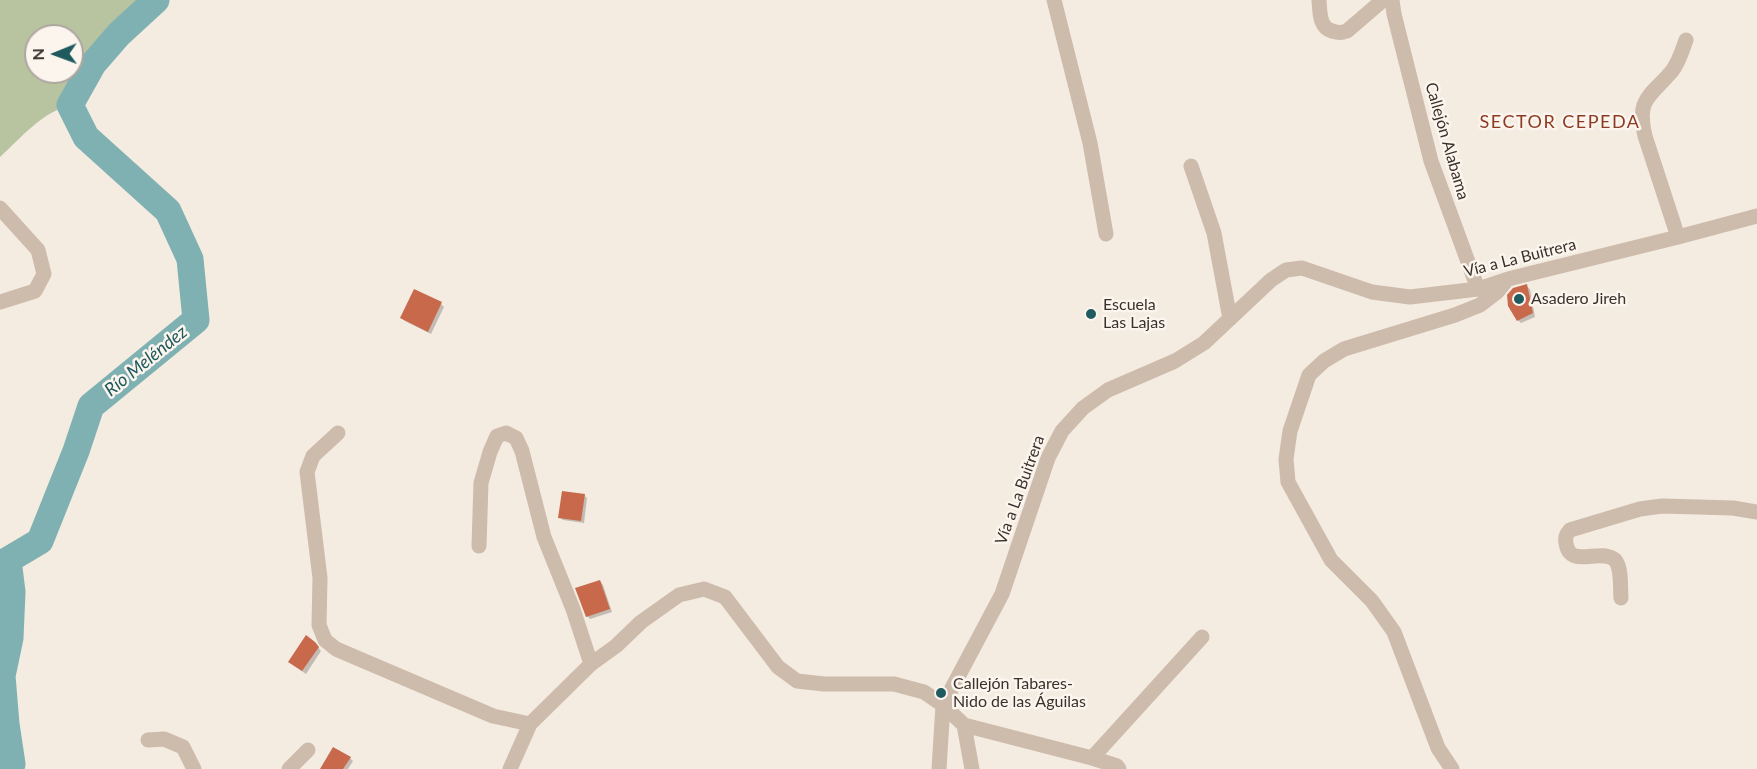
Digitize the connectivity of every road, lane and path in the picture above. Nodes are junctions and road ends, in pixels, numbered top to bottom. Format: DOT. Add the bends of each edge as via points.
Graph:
graph roads {
  1 [pos="1054,0"];
  2 [pos="1319,0"];
  3 [pos="1383,0"];
  4 [pos="1392,0"];
  5 [pos="1686,40"];
  6 [pos="1191,166"];
  7 [pos="0,207"];
  8 [pos="1757,216"];
  9 [pos="1106,234"];
  10 [pos="1678,237"];
  11 [pos="1508,279"];
  12 [pos="1478,289"];
  13 [pos="0,302"];
  14 [pos="1230,319"];
  15 [pos="338,433"];
  16 [pos="1757,512"];
  17 [pos="479,546"];
  18 [pos="1621,598"];
  19 [pos="1202,637"];
  20 [pos="591,664"];
  21 [pos="943,705"];
  22 [pos="530,724"];
  23 [pos="964,725"];
  24 [pos="148,740"];
  25 [pos="308,750"];
  26 [pos="1092,758"];
  27 [pos="194,769"];
  28 [pos="289,769"];
  29 [pos="510,769"];
  30 [pos="939,769"];
  31 [pos="972,769"];
  32 [pos="1119,769"];
  33 [pos="1452,769"];
  1 -- 9 [label="street" via="1089,143"];
  2 -- 3 [label="street" via="1326,29 1341,33"];
  4 -- 12 [label="street, Callejón Alabama" via="1431,161"];
  5 -- 10 [label="street" via="1676,65 1642,106 1641,120"];
  6 -- 14 [label="street" via="1214,233"];
  7 -- 13 [label="street" via="38,250 44,274 35,291"];
  8 -- 10 [label="street, Vía a La Buitrera"];
  10 -- 11 [label="street, Vía a La Buitrera"];
  11 -- 12 [label="street, Vía a La Buitrera"];
  11 -- 33 [label="street" via="1480,305 1344,349 1324,361 1309,375 1290,431 1286,459 1288,482 1331,560 1372,601 1394,632 1438,748"];
  12 -- 14 [label="street, Vía a La Buitrera" via="1410,297 1372,292 1302,268 1286,270 1271,280"];
  14 -- 21 [label="street, Vía a La Buitrera" via="1204,343 1175,361 1108,390 1083,408 1062,431 1048,458 1002,594"];
  15 -- 22 [label="street" via="313,456 308,472 321,578 319,625 325,640 336,649 493,716"];
  16 -- 18 [label="street" via="1662,506 1570,530 1566,540 1572,555 1614,559"];
  17 -- 20 [label="street" via="481,483 497,436 506,433 516,438 522,451 543,537"];
  19 -- 26 [label="street"];
  20 -- 21 [label="street" via="679,595 704,589 725,597 778,667 797,681 894,684 924,692"];
  20 -- 22 [label="street"];
  21 -- 23 [label="street"];
  21 -- 30 [label="street, Vía a La Buitrera"];
  22 -- 29 [label="street"];
  23 -- 26 [label="street"];
  23 -- 31 [label="street"];
  24 -- 27 [label="street" via="164,739 183,747"];
  25 -- 28 [label="street"];
  26 -- 32 [label="street"];
}
